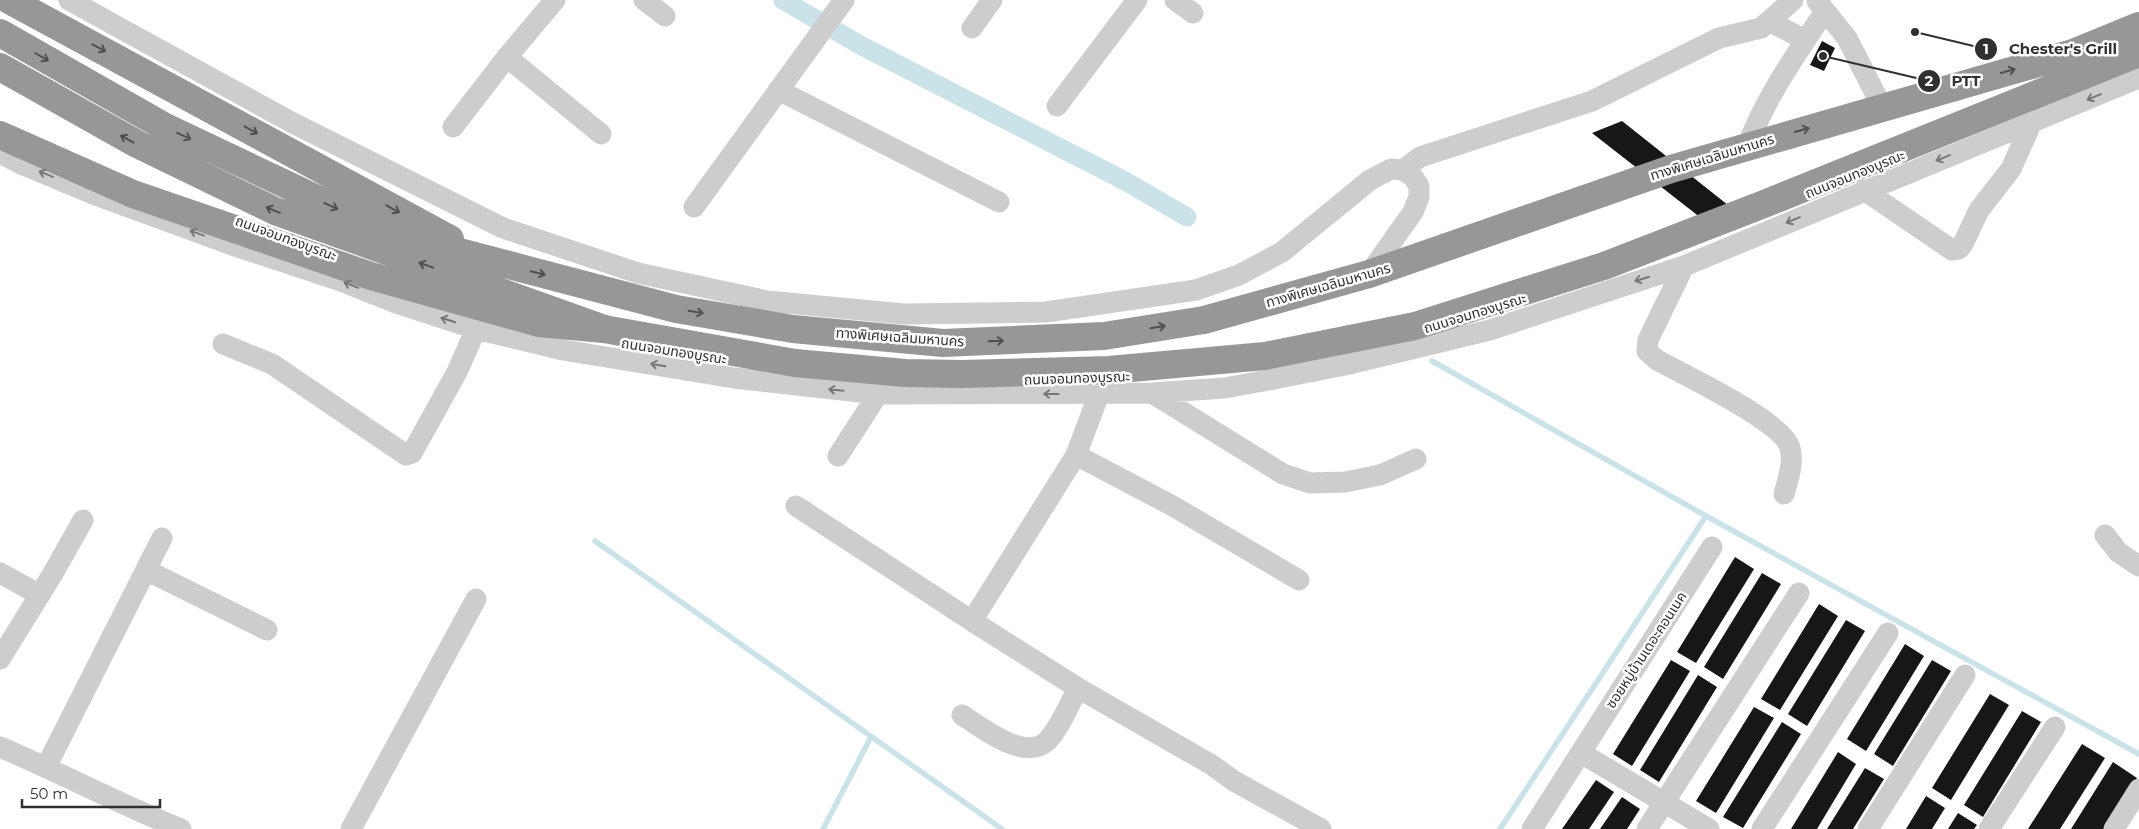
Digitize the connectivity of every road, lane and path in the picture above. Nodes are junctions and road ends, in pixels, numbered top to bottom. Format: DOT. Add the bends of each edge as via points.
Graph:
graph roads {
  1 [pos="9,0"];
  2 [pos="69,0"];
  3 [pos="555,0"];
  4 [pos="644,0"];
  5 [pos="992,0"];
  6 [pos="1137,0"];
  7 [pos="1175,0"];
  8 [pos="1793,0"];
  9 [pos="841,3"];
  10 [pos="1821,5"];
  11 [pos="1193,13"];
  12 [pos="665,16"];
  13 [pos="1769,22"];
  14 [pos="2139,26"];
  15 [pos="972,28"];
  16 [pos="0,33"];
  17 [pos="1805,40"];
  18 [pos="2139,53"];
  19 [pos="507,57"];
  20 [pos="2139,60"];
  21 [pos="0,67"];
  22 [pos="2139,78"];
  23 [pos="778,90"];
  24 [pos="1057,106"];
  25 [pos="1882,107"];
  26 [pos="2032,122"];
  27 [pos="453,127"];
  28 [pos="0,128"];
  29 [pos="601,134"];
  30 [pos="0,136"];
  31 [pos="1747,146"];
  32 [pos="0,153"];
  33 [pos="1403,170"];
  34 [pos="1864,190"];
  35 [pos="999,202"];
  36 [pos="694,207"];
  37 [pos="491,261"];
  38 [pos="1684,266"];
  39 [pos="1369,274"];
  40 [pos="476,329"];
  41 [pos="604,329"];
  42 [pos="223,344"];
  43 [pos="1152,393"];
  44 [pos="878,394"];
  45 [pos="1099,394"];
  46 [pos="1076,455"];
  47 [pos="838,456"];
  48 [pos="1416,459"];
  49 [pos="1784,494"];
  50 [pos="796,506"];
  51 [pos="83,520"];
  52 [pos="2105,535"];
  53 [pos="162,538"];
  54 [pos="1712,547"];
  55 [pos="2139,566"];
  56 [pos="146,570"];
  57 [pos="0,574"];
  58 [pos="1299,580"];
  59 [pos="1799,592"];
  60 [pos="40,595"];
  61 [pos="476,599"];
  62 [pos="972,621"];
  63 [pos="267,630"];
  64 [pos="1888,633"];
  65 [pos="0,659"];
  66 [pos="1965,675"];
  67 [pos="1078,688"];
  68 [pos="962,715"];
  69 [pos="2056,727"];
  70 [pos="0,746"];
  71 [pos="1581,752"];
  72 [pos="46,767"];
  73 [pos="2139,789"];
  74 [pos="1665,802"];
  75 [pos="180,829"];
  76 [pos="350,829"];
  77 [pos="1321,829"];
  78 [pos="1532,829"];
  79 [pos="1647,829"];
  80 [pos="1710,829"];
  81 [pos="1762,829"];
  82 [pos="1868,829"];
  83 [pos="1989,829"];
  84 [pos="2114,829"];
  1 -- 37 [label="highway, one-way"];
  2 -- 33 [label="street" via="291,122 503,228 638,273 767,301 904,314 1046,312 1196,290 1239,275 1282,252 1370,180 1391,169"];
  3 -- 19 [label="street"];
  4 -- 12 [label="street"];
  5 -- 15 [label="street"];
  6 -- 24 [label="street"];
  7 -- 11 [label="street"];
  8 -- 13 [label="street"];
  9 -- 23 [label="street"];
  10 -- 17 [label="street"];
  10 -- 25 [label="street" via="1846,38"];
  13 -- 17 [label="street"];
  13 -- 33 [label="street" via="1761,28 1719,38 1592,101 1420,157"];
  25 -- 14 [label="highway, ทางพิเศษเฉลิมมหานคร, one-way" via="2073,53"];
  16 -- 37 [label="highway, one-way" via="165,127 391,234"];
  17 -- 31 [label="street" via="1778,80"];
  18 -- 41 [label="highway" via="1604,266 1415,326 1265,356 1109,370 905,373 795,363"];
  19 -- 27 [label="street"];
  19 -- 29 [label="street"];
  20 -- 28 [label="street, ถนนจอมทองบูรณะ" via="1785,203 1531,296 1401,336 1277,360 1106,379 997,380 830,374 684,355 605,340 340,258 95,168"];
  41 -- 21 [label="highway, one-way, bridge" via="275,211 137,144"];
  22 -- 26 [label="street, ถนนจอมทองบูรณะ, one-way"];
  23 -- 35 [label="street"];
  23 -- 36 [label="street"];
  31 -- 25 [label="highway, ทางพิเศษเฉลิมมหานคร, one-way"];
  26 -- 34 [label="street, ถนนจอมทองบูรณะ, one-way"];
  26 -- 34 [label="street" via="2011,169 1979,210 1959,249 1952,250"];
  30 -- 41 [label="highway, bridge" via="133,194 371,276 538,322"];
  31 -- 39 [label="highway, ทางพิเศษเฉลิมมหานคร"];
  40 -- 32 [label="street, ถนนจอมทองบูรณะ, one-way" via="116,203"];
  33 -- 39 [label="street" via="1419,186 1419,197 1413,212"];
  34 -- 38 [label="street, ถนนจอมทองบูรณะ, one-way"];
  37 -- 39 [label="highway, ทางพิเศษเฉลิมมหานคร, one-way" via="676,308 793,329 943,343 1104,336 1168,326 1204,320"];
  38 -- 43 [label="street, ถนนจอมทองบูรณะ, one-way" via="1490,330 1345,365 1224,388"];
  38 -- 49 [label="street" via="1646,350 1657,360 1758,415 1784,436 1790,447 1792,464"];
  40 -- 42 [label="street" via="457,372 412,453 406,456 272,364"];
  44 -- 40 [label="street, ถนนจอมทองบูรณะ, one-way" via="725,377 563,350"];
  43 -- 45 [label="street, ถนนจอมทองบูรณะ"];
  43 -- 48 [label="street" via="1283,474 1310,483 1344,482 1380,475"];
  45 -- 44 [label="street, ถนนจอมทองบูรณะ, one-way"];
  44 -- 47 [label="street"];
  45 -- 46 [label="street"];
  46 -- 58 [label="street" via="1171,505"];
  46 -- 62 [label="street"];
  50 -- 62 [label="street"];
  51 -- 60 [label="street"];
  52 -- 55 [label="street" via="2118,552"];
  53 -- 56 [label="street"];
  54 -- 71 [label="street, ซอยหมู่บ้านเดอะคอนเนค"];
  56 -- 63 [label="street"];
  56 -- 72 [label="street"];
  57 -- 60 [label="street"];
  59 -- 74 [label="street"];
  60 -- 65 [label="street"];
  61 -- 76 [label="street"];
  62 -- 67 [label="street"];
  64 -- 81 [label="street"];
  66 -- 82 [label="street"];
  67 -- 68 [label="street" via="1046,742 1033,746 1017,746 1002,741"];
  67 -- 77 [label="street"];
  69 -- 83 [label="street"];
  70 -- 72 [label="street"];
  71 -- 74 [label="street"];
  71 -- 78 [label="street, ซอยหมู่บ้านเดอะคอนเนค"];
  72 -- 75 [label="street"];
  73 -- 84 [label="street"];
  74 -- 79 [label="street"];
  74 -- 80 [label="street"];
}
